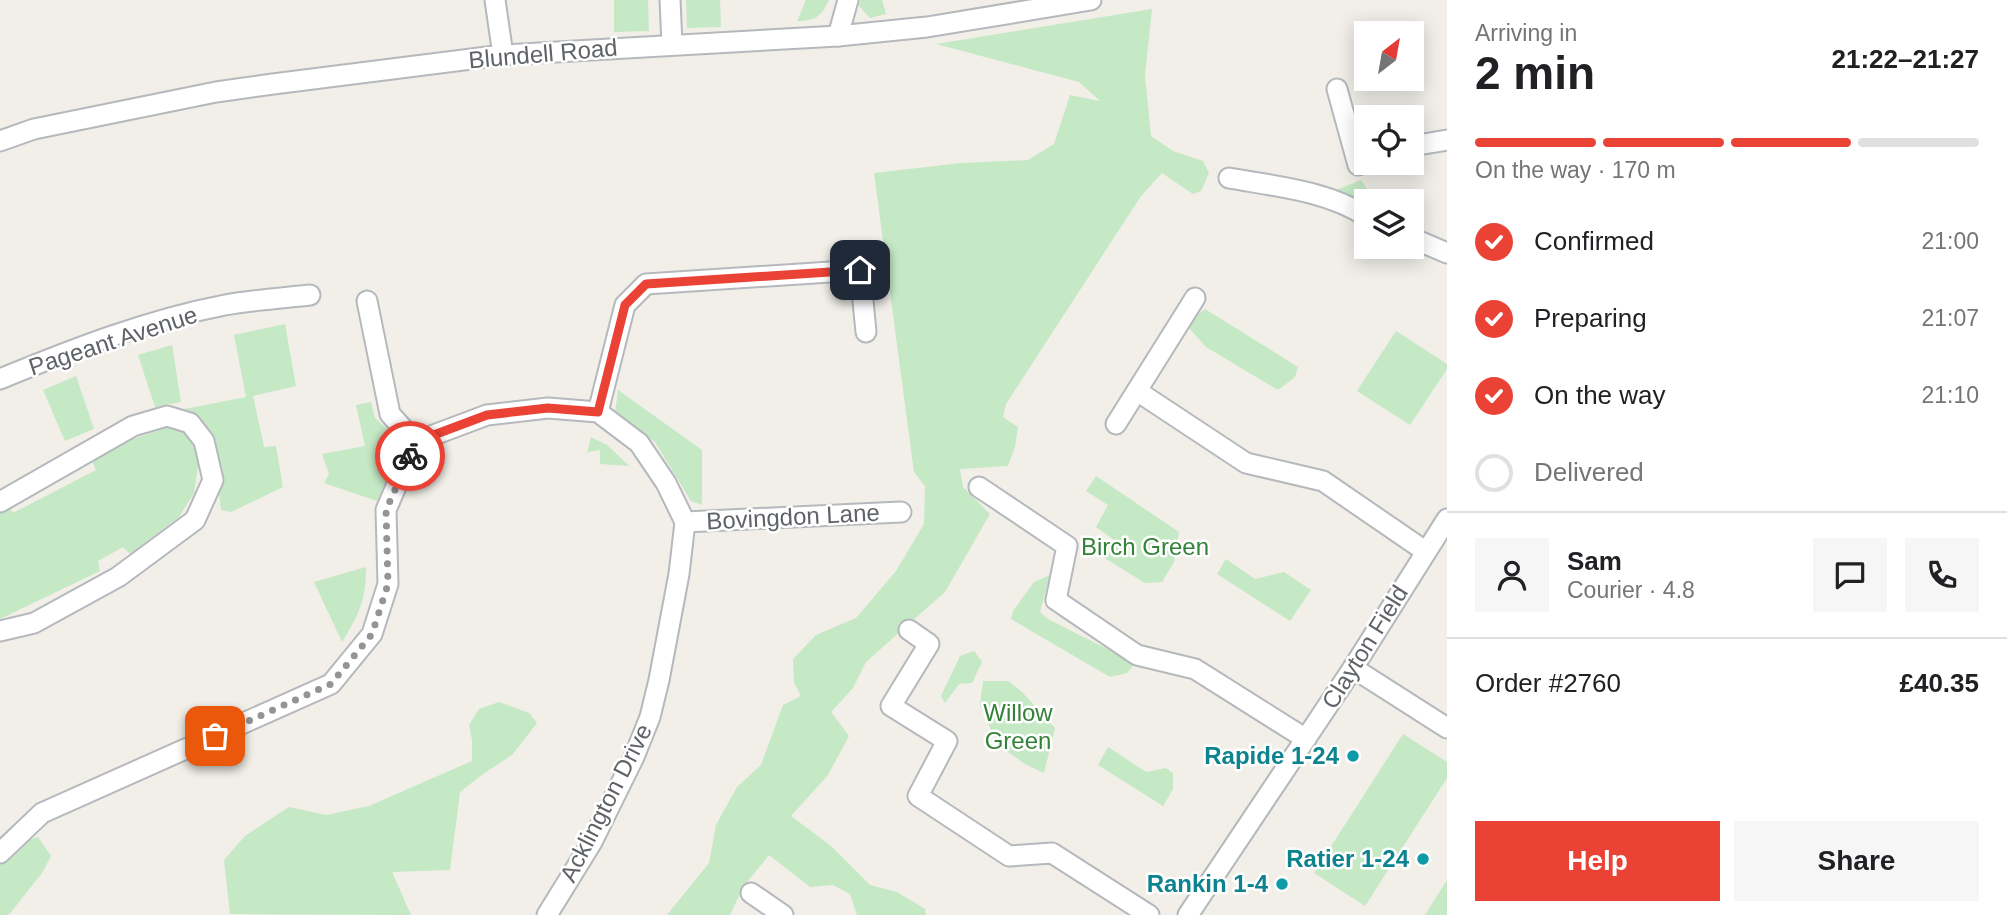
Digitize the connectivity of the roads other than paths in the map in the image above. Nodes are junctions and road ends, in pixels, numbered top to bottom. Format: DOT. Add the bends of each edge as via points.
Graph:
graph roads {
  1 [pos="495,0"];
  2 [pos="670,0"];
  3 [pos="848,0"];
  4 [pos="1091,0"];
  5 [pos="838,36"];
  6 [pos="672,44"];
  7 [pos="503,55"];
  8 [pos="1337,89"];
  9 [pos="1447,140"];
  10 [pos="0,141"];
  11 [pos="1424,144"];
  12 [pos="1354,151"];
  13 [pos="1229,178"];
  14 [pos="1354,208"];
  15 [pos="1424,243"];
  16 [pos="1447,253"];
  17 [pos="310,295"];
  18 [pos="1195,298"];
  19 [pos="367,301"];
  20 [pos="866,332"];
  21 [pos="0,379"];
  22 [pos="1137,391"];
  23 [pos="598,412"];
  24 [pos="1116,424"];
  25 [pos="415,442"];
  26 [pos="979,487"];
  27 [pos="0,502"];
  28 [pos="901,512"];
  29 [pos="1447,519"];
  30 [pos="685,522"];
  31 [pos="1425,551"];
  32 [pos="909,630"];
  33 [pos="0,631"];
  34 [pos="1353,668"];
  35 [pos="1447,728"];
  36 [pos="1306,739"];
  37 [pos="0,853"];
  38 [pos="751,893"];
  39 [pos="547,915"];
  40 [pos="783,915"];
  41 [pos="1149,915"];
  42 [pos="1188,915"];
  1 -- 7 [label="street"];
  2 -- 6 [label="street"];
  3 -- 5 [label="street"];
  4 -- 5 [label="street, Blundell Road" via="927,27"];
  5 -- 6 [label="street, Blundell Road"];
  6 -- 7 [label="street, Blundell Road"];
  7 -- 10 [label="street, Blundell Road" via="216,92 34,129"];
  8 -- 12 [label="street"];
  9 -- 11 [label="street"];
  13 -- 14 [label="street" via="1329,198"];
  15 -- 16 [label="street"];
  17 -- 21 [label="street, Pageant Avenue" via="225,305 155,322"];
  18 -- 22 [label="street"];
  19 -- 25 [label="street" via="390,414"];
  20 -- 23 [label="street" via="860,270 646,284 625,305"];
  22 -- 24 [label="street"];
  22 -- 31 [label="street" via="1246,463 1323,481"];
  23 -- 25 [label="street" via="548,408 487,415"];
  23 -- 30 [label="street" via="639,443"];
  25 -- 37 [label="street" via="386,510 388,584 372,634 331,684 42,813"];
  26 -- 36 [label="street" via="1067,546 1056,600 1137,655 1195,669"];
  27 -- 33 [label="street" via="133,426 166,416 190,423 204,441 213,481 195,520 118,577 34,623"];
  28 -- 30 [label="street, Bovingdon Lane"];
  29 -- 31 [label="street, Clayton Field"];
  30 -- 39 [label="street, Acklington Drive" via="650,717 592,842"];
  31 -- 34 [label="street, Clayton Field"];
  32 -- 41 [label="street" via="929,644 891,706 947,741 918,796 1009,856 1052,853"];
  34 -- 35 [label="street"];
  34 -- 36 [label="street, Clayton Field"];
  36 -- 42 [label="street, Clayton Field"];
  38 -- 40 [label="street"];
}
